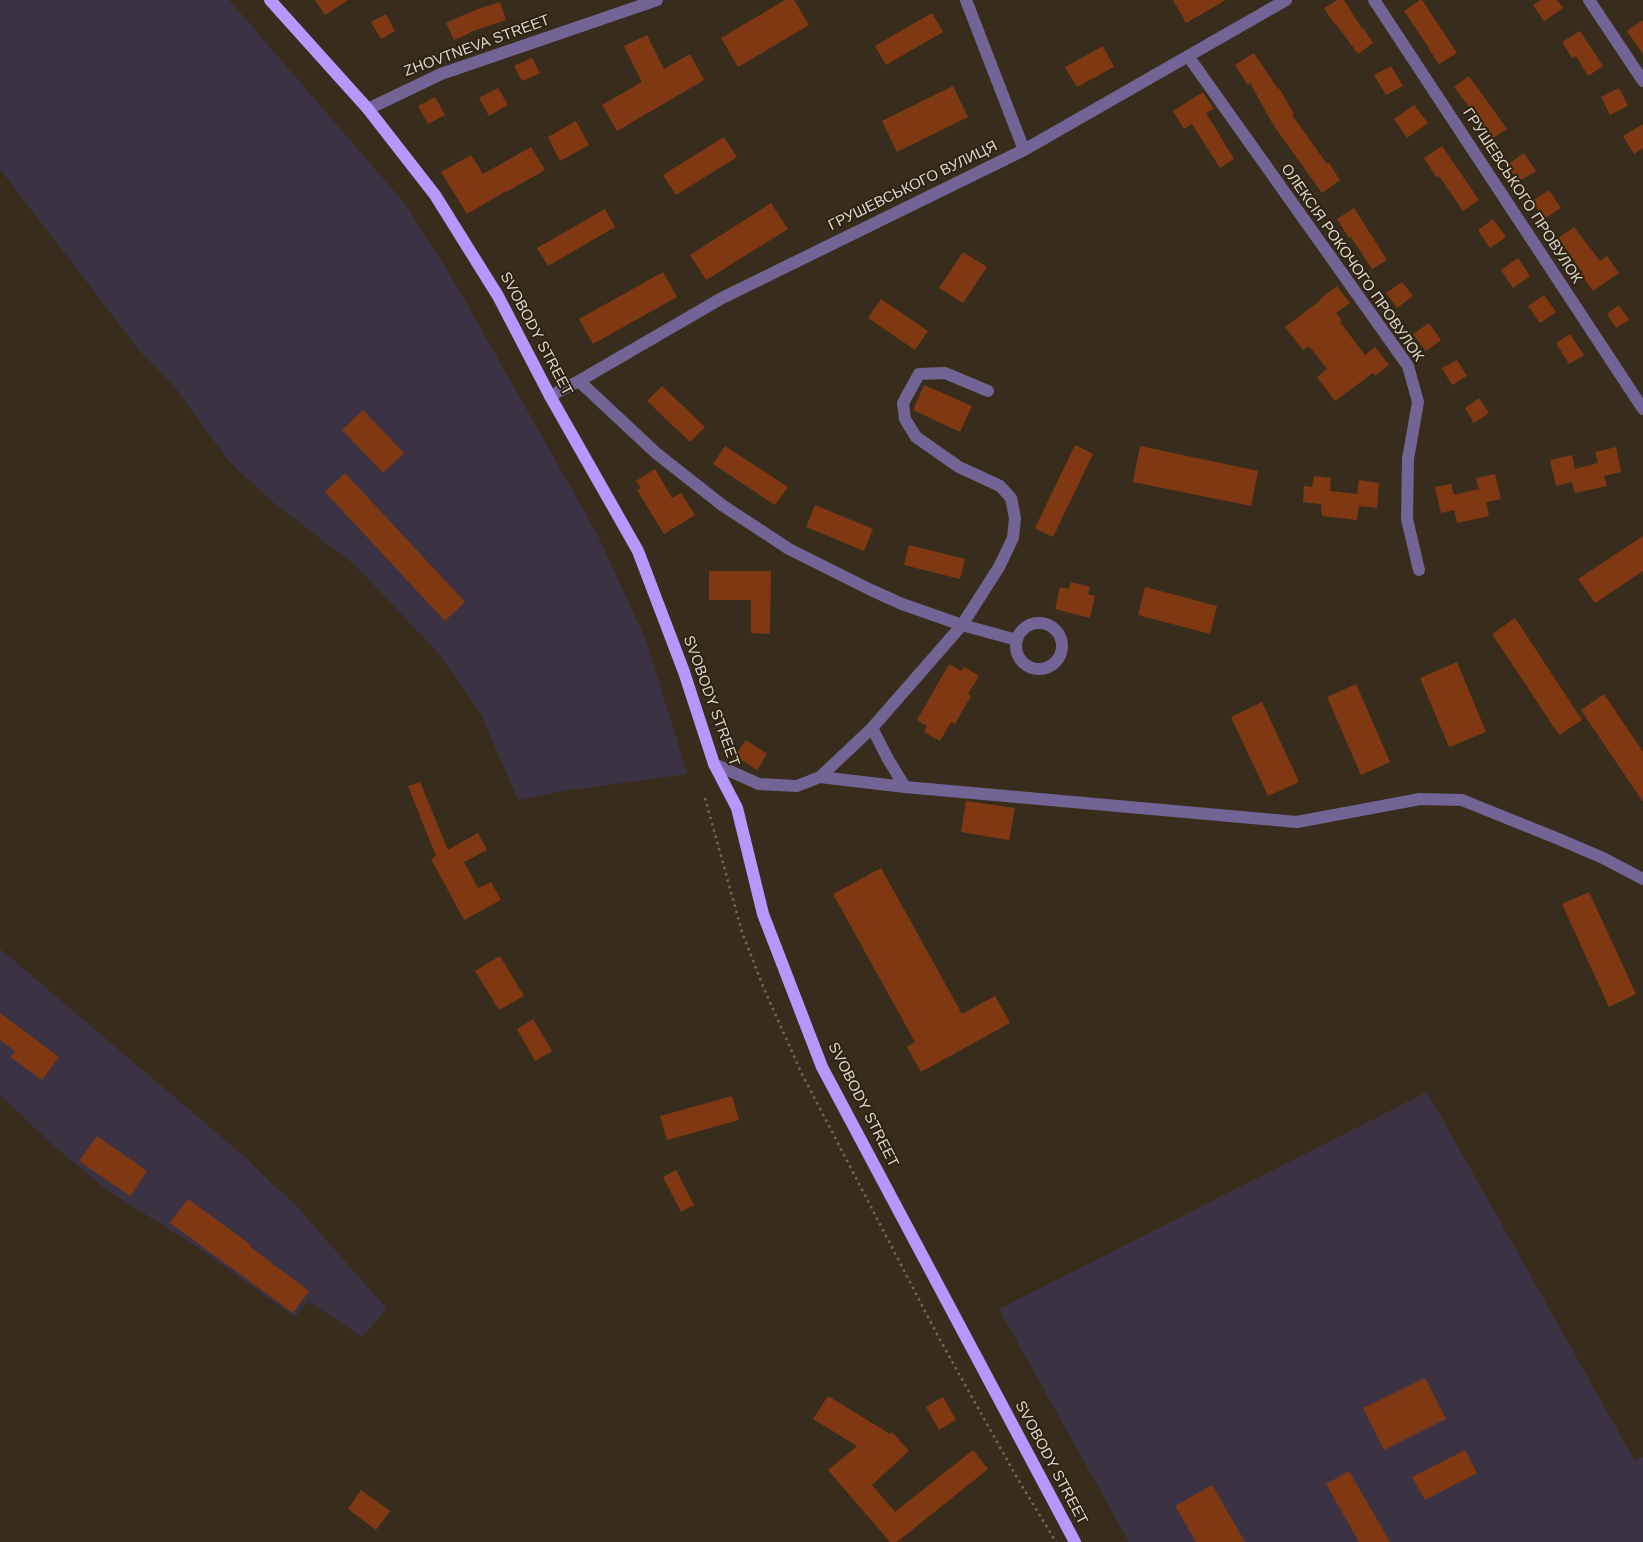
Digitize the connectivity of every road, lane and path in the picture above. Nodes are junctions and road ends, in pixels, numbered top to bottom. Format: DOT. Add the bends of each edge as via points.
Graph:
graph roads {
  1 [pos="270,0"];
  2 [pos="657,0"];
  3 [pos="966,0"];
  4 [pos="1286,0"];
  5 [pos="1374,0"];
  6 [pos="1589,0"];
  7 [pos="1188,56"];
  8 [pos="1643,81"];
  9 [pos="368,109"];
  10 [pos="1024,150"];
  11 [pos="579,381"];
  12 [pos="988,391"];
  13 [pos="550,396"];
  14 [pos="1643,409"];
  15 [pos="1419,570"];
  16 [pos="962,625"];
  17 [pos="1017,640"];
  18 [pos="872,728"];
  19 [pos="714,764"];
  20 [pos="820,777"];
  21 [pos="904,787"];
  22 [pos="1643,879"];
  23 [pos="1075,1542"];
  1 -- 9 [label="main road, SVOBODY STREET"];
  2 -- 9 [label="street, ZHOVTNEVA STREET" via="441,74"];
  3 -- 10 [label="street"];
  4 -- 7 [label="street, ГРУШЕВСЬКОГО ВУЛИЦЯ"];
  5 -- 14 [label="street, ГРУШЕВСЬКОГО ПРОВУЛОК"];
  6 -- 8 [label="street"];
  7 -- 10 [label="street, ГРУШЕВСЬКОГО ВУЛИЦЯ"];
  7 -- 15 [label="street, ОЛЕКСІЯ РОКОЧОГО ПРОВУЛОК" via="1408,366 1418,402 1408,458 1406,519"];
  9 -- 13 [label="main road, SVOBODY STREET" via="434,195 498,296"];
  10 -- 11 [label="street, ГРУШЕВСЬКОГО ВУЛИЦЯ" via="722,298"];
  11 -- 13 [label="street, ГРУШЕВСЬКОГО ВУЛИЦЯ"];
  11 -- 16 [label="street" via="656,452 722,505 789,549 887,598"];
  12 -- 16 [label="street" via="945,373 919,374 903,403 905,420 916,436 958,467 1000,486 1010,498 1013,538 999,567"];
  13 -- 19 [label="main road, SVOBODY STREET" via="638,551 684,672"];
  16 -- 17 [label="street"];
  16 -- 18 [label="street"];
  18 -- 20 [label="street"];
  18 -- 21 [label="street"];
  19 -- 20 [label="street" via="759,784 796,786"];
  19 -- 23 [label="main road, SVOBODY STREET" via="737,808 763,914 822,1067"];
  20 -- 21 [label="street"];
  21 -- 22 [label="street" via="1297,822 1420,800 1462,800 1570,843"];
}
